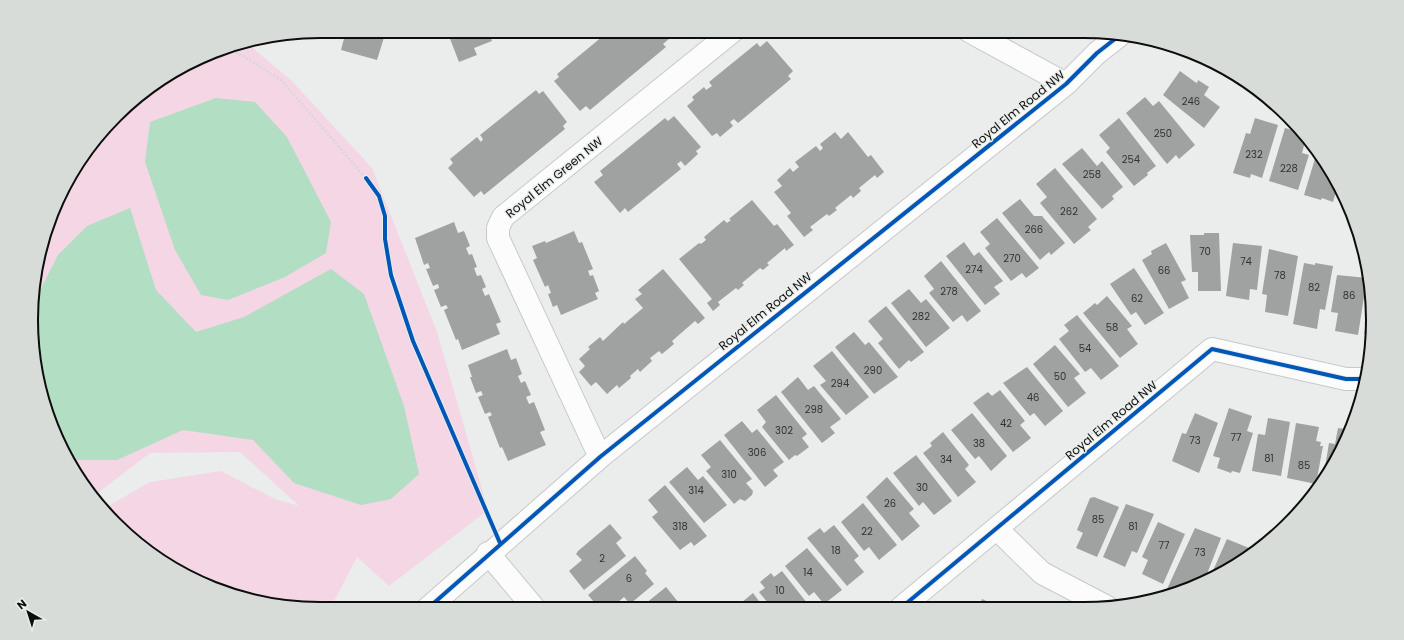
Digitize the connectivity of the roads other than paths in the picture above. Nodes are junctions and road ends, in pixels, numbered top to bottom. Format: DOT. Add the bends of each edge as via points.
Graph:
graph roads {
  1 [pos="724,38"];
  2 [pos="981,38"];
  3 [pos="1113,40"];
  4 [pos="1066,84"];
  5 [pos="1360,379"];
  6 [pos="600,456"];
  7 [pos="997,529"];
  8 [pos="494,548"];
  9 [pos="1098,601"];
  10 [pos="435,602"];
  11 [pos="530,602"];
  12 [pos="908,602"];
  1 -- 6 [label="street, Royal Elm Green NW" via="503,217 498,228 498,238"];
  2 -- 4 [label="street"];
  3 -- 4 [label="street, Royal Elm Road NW"];
  4 -- 6 [label="street, Royal Elm Road NW"];
  5 -- 7 [label="street, Royal Elm Road NW" via="1346,379 1212,349"];
  6 -- 8 [label="street, Royal Elm Road NW"];
  7 -- 9 [label="street" via="1042,573"];
  7 -- 12 [label="street, Royal Elm Road NW"];
  8 -- 10 [label="street, Royal Elm Road NW"];
  8 -- 11 [label="street"];
}
